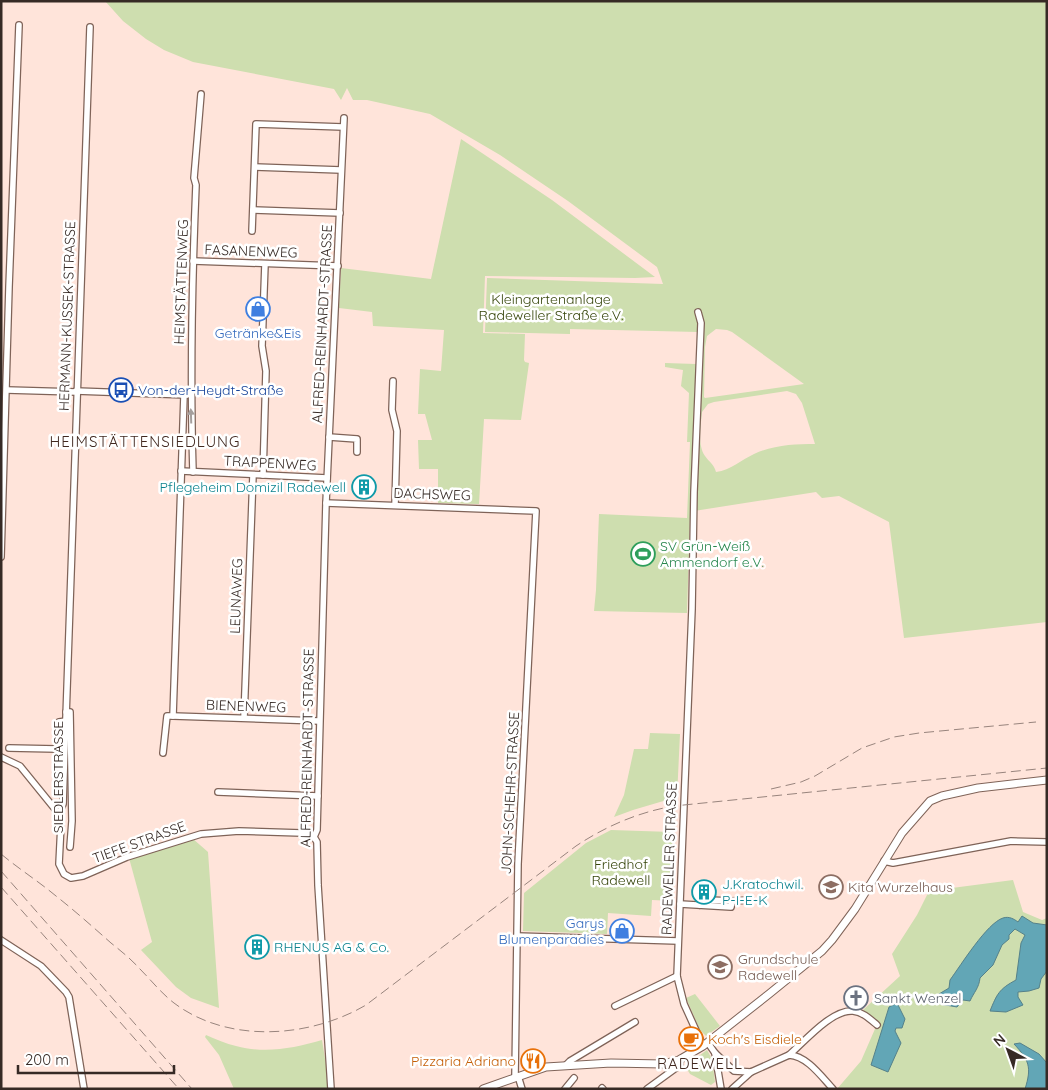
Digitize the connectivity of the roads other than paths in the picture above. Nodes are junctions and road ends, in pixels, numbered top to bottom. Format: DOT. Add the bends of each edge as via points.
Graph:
graph roads {
  1 [pos="19,25"];
  2 [pos="90,27"];
  3 [pos="201,94"];
  4 [pos="344,118"];
  5 [pos="344,127"];
  6 [pos="255,168"];
  7 [pos="342,170"];
  8 [pos="254,210"];
  9 [pos="340,213"];
  10 [pos="252,231"];
  11 [pos="193,261"];
  12 [pos="264,264"];
  13 [pos="338,266"];
  14 [pos="698,312"];
  15 [pos="392,381"];
  16 [pos="7,390"];
  17 [pos="76,392"];
  18 [pos="187,395"];
  19 [pos="329,437"];
  20 [pos="357,452"];
  21 [pos="181,471"];
  22 [pos="193,472"];
  23 [pos="253,475"];
  24 [pos="263,475"];
  25 [pos="327,478"];
  26 [pos="326,502"];
  27 [pos="394,505"];
  28 [pos="536,511"];
  29 [pos="1,558"];
  30 [pos="66,712"];
  31 [pos="172,716"];
  32 [pos="244,718"];
  33 [pos="66,721"];
  34 [pos="319,721"];
  35 [pos="8,748"];
  36 [pos="163,753"];
  37 [pos="1,757"];
  38 [pos="1047,780"];
  39 [pos="218,792"];
  40 [pos="318,796"];
  41 [pos="59,814"];
  42 [pos="314,837"];
  43 [pos="1047,842"];
  44 [pos="70,847"];
  45 [pos="884,861"];
  46 [pos="751,900"];
  47 [pos="680,904"];
  48 [pos="517,936"];
  49 [pos="1,940"];
  50 [pos="678,941"];
  51 [pos="677,976"];
  52 [pos="615,1006"];
  53 [pos="634,1022"];
  54 [pos="877,1025"];
  55 [pos="705,1044"];
  56 [pos="715,1053"];
  57 [pos="789,1055"];
  58 [pos="678,1060"];
  59 [pos="566,1065"];
  60 [pos="751,1072"];
  61 [pos="516,1077"];
  62 [pos="574,1078"];
  63 [pos="84,1089"];
  64 [pos="331,1089"];
  65 [pos="482,1089"];
  66 [pos="522,1089"];
  67 [pos="566,1089"];
  68 [pos="648,1089"];
  69 [pos="721,1089"];
  70 [pos="732,1089"];
  71 [pos="833,1089"];
  1 -- 16 [label="street"];
  2 -- 17 [label="street, HERMANN-KUSSEK-STRASSE"];
  3 -- 11 [label="street, HEIMSTÄTTENWEG" via="194,178"];
  4 -- 5 [label="street, ALFRED-REINHARDT-STRASSE"];
  5 -- 6 [label="street" via="256,124"];
  5 -- 7 [label="street, ALFRED-REINHARDT-STRASSE"];
  6 -- 7 [label="street"];
  6 -- 8 [label="street"];
  7 -- 9 [label="street, ALFRED-REINHARDT-STRASSE"];
  8 -- 9 [label="street"];
  8 -- 10 [label="street"];
  9 -- 13 [label="street, ALFRED-REINHARDT-STRASSE"];
  11 -- 12 [label="street, FASANENWEG"];
  11 -- 18 [label="street, HEIMSTÄTTENWEG"];
  12 -- 13 [label="street, FASANENWEG"];
  12 -- 24 [label="street" via="262,346 266,371"];
  13 -- 19 [label="street, ALFRED-REINHARDT-STRASSE"];
  14 -- 47 [label="street, RADEWELLER STRASSE" via="701,323"];
  15 -- 27 [label="street" via="392,410 397,431"];
  16 -- 17 [label="street"];
  16 -- 29 [label="street"];
  17 -- 18 [label="street"];
  17 -- 30 [label="street, HERMANN-KUSSEK-STRASSE"];
  18 -- 21 [label="street, HEIMSTÄTTENWEG"];
  22 -- 18 [label="street, HEIMSTÄTTENWEG, one-way"];
  19 -- 20 [label="street, ALFRED-REINHARDT-STRASSE" via="357,439"];
  19 -- 25 [label="street, ALFRED-REINHARDT-STRASSE"];
  21 -- 22 [label="street, TRAPPENWEG"];
  21 -- 31 [label="street, HEIMSTÄTTENWEG"];
  22 -- 23 [label="street, TRAPPENWEG"];
  23 -- 24 [label="street, TRAPPENWEG"];
  23 -- 32 [label="street, LEUNAWEG"];
  24 -- 25 [label="street, TRAPPENWEG"];
  25 -- 26 [label="street, ALFRED-REINHARDT-STRASSE"];
  26 -- 27 [label="street, DACHSWEG"];
  26 -- 34 [label="street, ALFRED-REINHARDT-STRASSE"];
  27 -- 28 [label="street, DACHSWEG"];
  28 -- 48 [label="street, JOHN-SCHEHR-STRASSE"];
  30 -- 33 [label="street, HERMANN-KUSSEK-STRASSE"];
  30 -- 44 [label="street, SIEDLERSTRASSE" via="70,712 71,721"];
  31 -- 32 [label="street, BIENENWEG"];
  31 -- 36 [label="street, HEIMSTÄTTENWEG" via="167,716"];
  32 -- 34 [label="street, BIENENWEG"];
  33 -- 35 [label="street, SIEDLERSTRASSE" via="59,722 57,749"];
  33 -- 41 [label="street, HERMANN-KUSSEK-STRASSE" via="63,804"];
  34 -- 40 [label="street, ALFRED-REINHARDT-STRASSE"];
  37 -- 41 [label="street" via="20,766"];
  38 -- 45 [label="main road" via="978,788 935,798 909,824"];
  39 -- 40 [label="street"];
  40 -- 42 [label="street, ALFRED-REINHARDT-STRASSE"];
  41 -- 42 [label="street, TIEFE STRASSE" via="62,824 59,864 64,874 71,878 200,834 239,831 302,833"];
  42 -- 64 [label="street, ALFRED-REINHARDT-STRASSE" via="317,842"];
  43 -- 45 [label="street" via="1011,841 893,863"];
  45 -- 55 [label="main road" via="849,917 822,951"];
  46 -- 47 [label="street" via="732,901 731,907"];
  47 -- 50 [label="street, RADEWELLER STRASSE"];
  48 -- 50 [label="street"];
  48 -- 61 [label="street, JOHN-SCHEHR-STRASSE"];
  49 -- 63 [label="street" via="34,959 69,997"];
  50 -- 51 [label="street, RADEWELLER STRASSE"];
  51 -- 52 [label="street"];
  51 -- 55 [label="street, RADEWELLER STRASSE" via="684,1004"];
  53 -- 59 [label="street"];
  54 -- 57 [label="street" via="863,1014 843,1012 827,1021"];
  55 -- 56 [label="street, RADEWELLER STRASSE"];
  55 -- 58 [label="main road"];
  56 -- 60 [label="street" via="734,1071"];
  56 -- 69 [label="street"];
  57 -- 60 [label="street"];
  57 -- 71 [label="street" via="801,1057"];
  58 -- 59 [label="main road" via="662,1064"];
  58 -- 68 [label="street" via="680,1064"];
  59 -- 61 [label="main road" via="546,1067"];
  60 -- 70 [label="street"];
  61 -- 65 [label="main road"];
  61 -- 66 [label="street, JOHN-SCHEHR-STRASSE"];
  62 -- 67 [label="street"];
}
